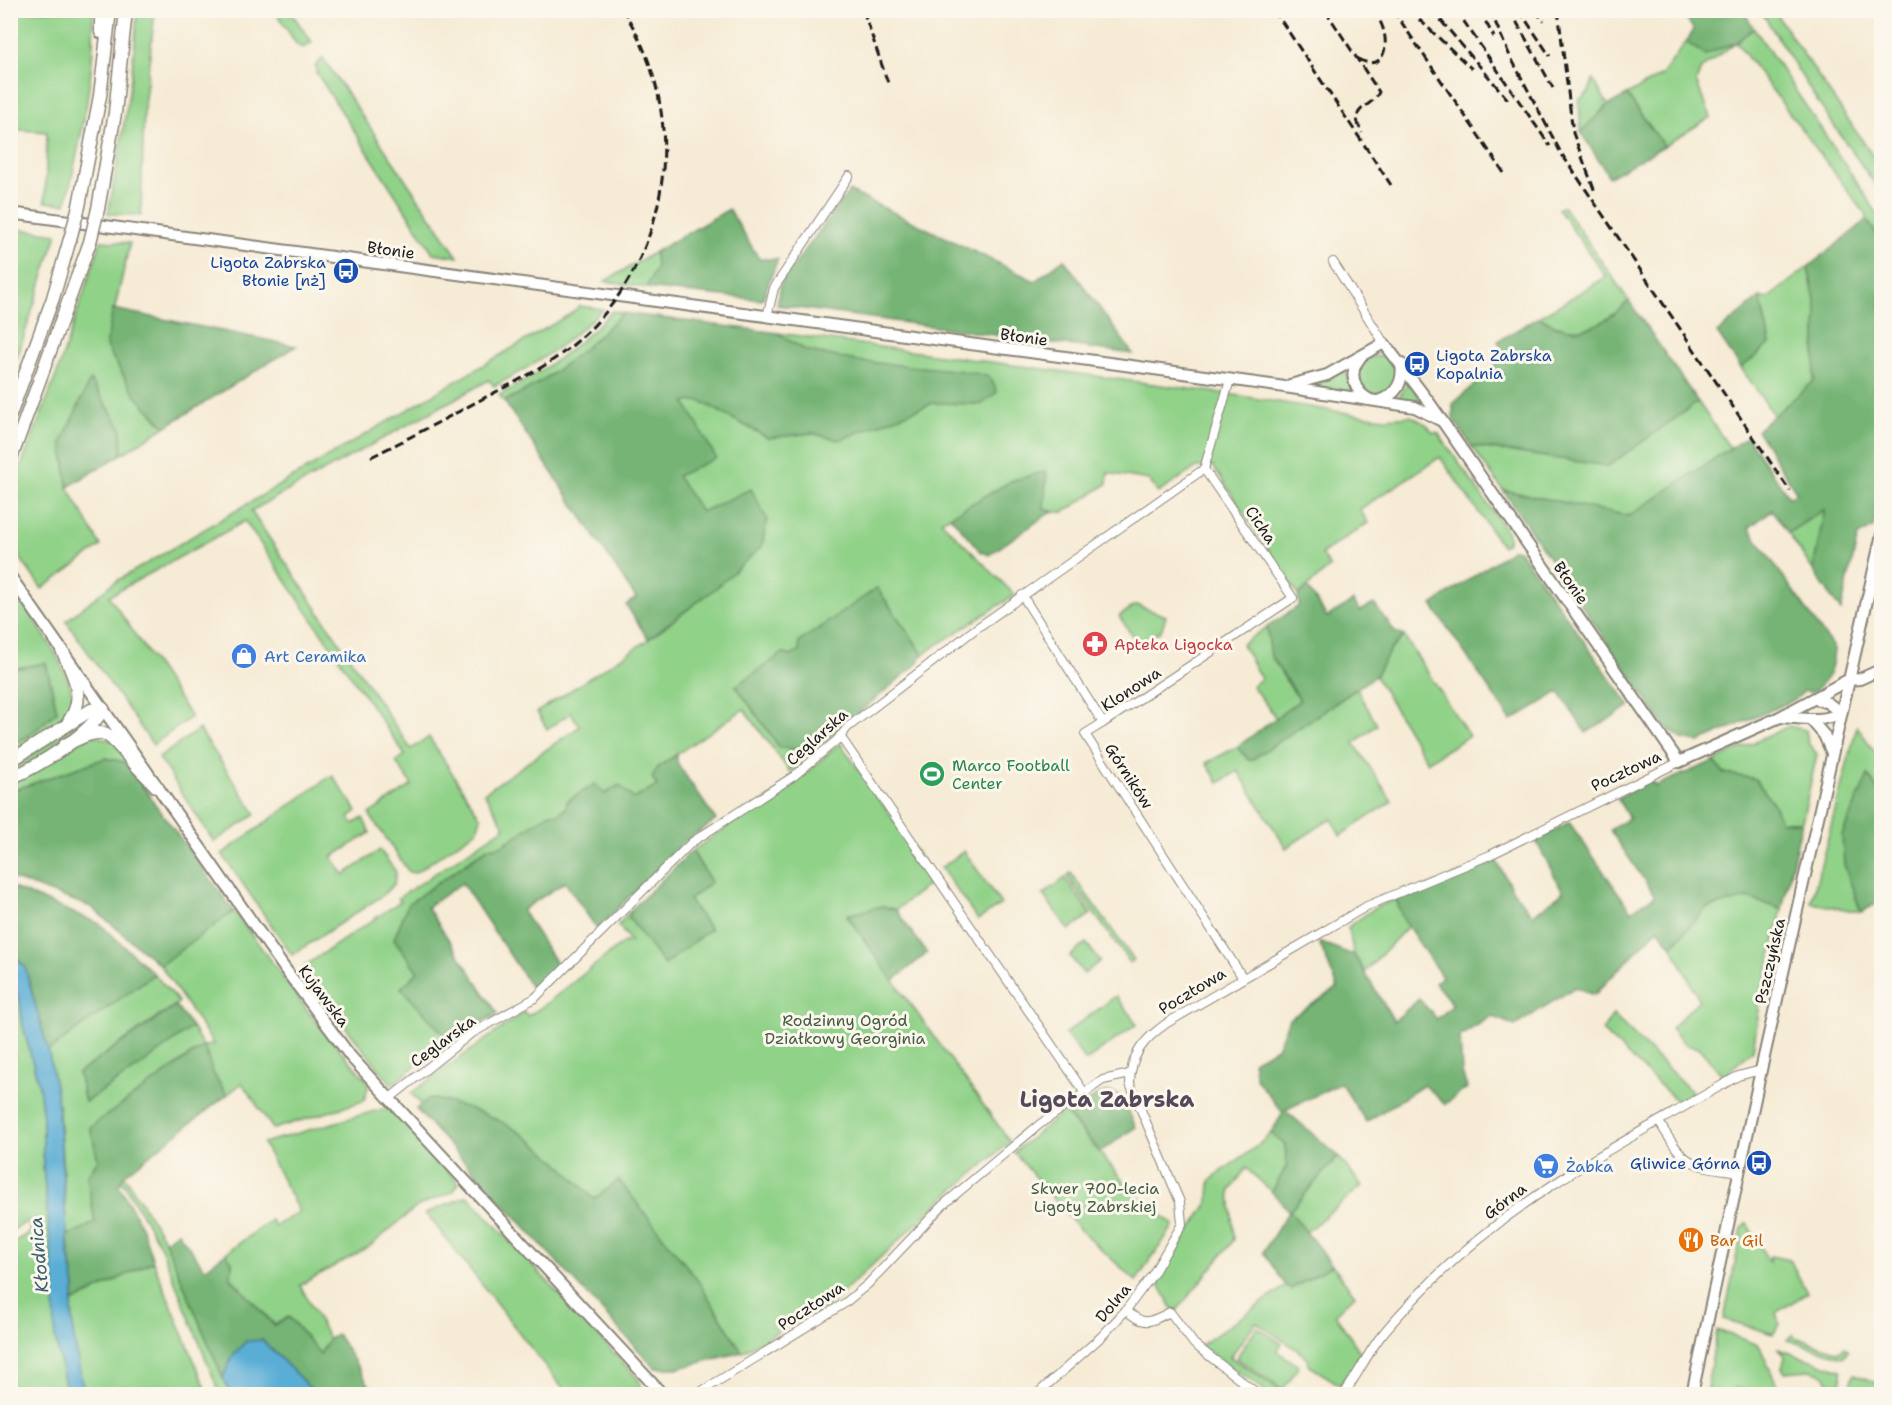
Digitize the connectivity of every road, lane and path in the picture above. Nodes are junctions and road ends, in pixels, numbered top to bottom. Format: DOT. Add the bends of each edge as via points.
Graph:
graph roads {
  1 [pos="101,10"];
  2 [pos="110,10"];
  3 [pos="126,10"];
  4 [pos="100,96"];
  5 [pos="849,176"];
  6 [pos="10,213"];
  7 [pos="1333,262"];
  8 [pos="767,317"];
  9 [pos="1383,343"];
  10 [pos="1362,355"];
  11 [pos="1401,363"];
  12 [pos="1230,380"];
  13 [pos="1278,386"];
  14 [pos="1375,401"];
  15 [pos="10,415"];
  16 [pos="1440,420"];
  17 [pos="10,461"];
  18 [pos="1204,469"];
  19 [pos="1881,534"];
  20 [pos="10,576"];
  21 [pos="1022,596"];
  22 [pos="1293,598"];
  23 [pos="62,650"];
  24 [pos="1881,669"];
  25 [pos="1848,680"];
  26 [pos="1816,699"];
  27 [pos="103,709"];
  28 [pos="1841,713"];
  29 [pos="1780,717"];
  30 [pos="1812,721"];
  31 [pos="1103,723"];
  32 [pos="57,733"];
  33 [pos="840,736"];
  34 [pos="65,745"];
  35 [pos="1832,753"];
  36 [pos="10,761"];
  37 [pos="1679,762"];
  38 [pos="10,778"];
  39 [pos="157,787"];
  40 [pos="1243,978"];
  41 [pos="1761,1070"];
  42 [pos="1130,1074"];
  43 [pos="1084,1092"];
  44 [pos="390,1098"];
  45 [pos="1659,1122"];
  46 [pos="1740,1172"];
  47 [pos="1126,1310"];
  48 [pos="662,1395"];
  49 [pos="697,1395"];
  50 [pos="1038,1395"];
  51 [pos="1258,1395"];
  52 [pos="1344,1395"];
  53 [pos="1692,1395"];
  1 -- 4 [label="main road"];
  2 -- 4 [label="main road"];
  3 -- 17 [label="main road, bridge" via="115,112 90,242"];
  4 -- 15 [label="main road, bridge" via="70,239 50,309"];
  5 -- 8 [label="street" via="777,282"];
  6 -- 8 [label="street, Błonie"];
  7 -- 9 [label="street, Błonie"];
  8 -- 12 [label="street, Błonie"];
  9 -- 10 [label="street, Błonie"];
  9 -- 11 [label="street, Błonie"];
  10 -- 13 [label="street, Błonie" via="1319,378"];
  10 -- 14 [label="street" via="1354,368 1354,382 1361,393"];
  11 -- 14 [label="street" via="1399,387 1389,397"];
  11 -- 16 [label="street, Błonie"];
  12 -- 13 [label="street, Błonie"];
  12 -- 18 [label="street"];
  13 -- 14 [label="street, Błonie"];
  14 -- 16 [label="street, Błonie" via="1422,408"];
  16 -- 37 [label="street, Błonie"];
  18 -- 21 [label="street, Ceglarska"];
  18 -- 22 [label="street, Cicha"];
  19 -- 25 [label="street, Pszczyńska"];
  20 -- 23 [label="street, Kujawska"];
  21 -- 31 [label="street, Górników"];
  21 -- 33 [label="street, Ceglarska"];
  22 -- 31 [label="street, Klonowa"];
  23 -- 27 [label="street, Kujawska"];
  23 -- 32 [label="main road" via="79,693 74,714"];
  24 -- 25 [label="street, Pocztowa"];
  25 -- 26 [label="street, Pocztowa"];
  25 -- 28 [label="street, Pszczyńska"];
  26 -- 28 [label="street"];
  26 -- 29 [label="street, Pocztowa"];
  27 -- 32 [label="main road" via="91,710"];
  27 -- 34 [label="main road" via="97,720"];
  27 -- 39 [label="street, Kujawska"];
  28 -- 30 [label="street"];
  28 -- 35 [label="street, Pszczyńska"];
  29 -- 30 [label="street"];
  29 -- 37 [label="street, Pocztowa"];
  30 -- 35 [label="street"];
  31 -- 40 [label="street, Górników" via="1085,734"];
  32 -- 36 [label="main road"];
  33 -- 43 [label="street"];
  33 -- 44 [label="street, Ceglarska" via="794,776 692,842 535,998 469,1035"];
  34 -- 38 [label="main road"];
  34 -- 39 [label="main road" via="86,734 115,738"];
  35 -- 41 [label="street, Pszczyńska"];
  37 -- 40 [label="street, Pocztowa" via="1490,855 1367,906"];
  39 -- 44 [label="street, Kujawska" via="321,1019"];
  40 -- 42 [label="street, Pocztowa" via="1147,1038 1136,1053"];
  41 -- 45 [label="street, Górna" via="1738,1076"];
  41 -- 46 [label="street, Pszczyńska"];
  42 -- 43 [label="street, Pocztowa" via="1110,1077"];
  42 -- 47 [label="street, Dolna" via="1135,1102 1182,1210 1182,1224"];
  43 -- 49 [label="street, Pocztowa" via="943,1205 845,1304"];
  44 -- 48 [label="street, Kujawska"];
  45 -- 46 [label="street" via="1677,1152 1688,1162"];
  45 -- 52 [label="street, Górna" via="1555,1181 1482,1235 1408,1304 1378,1340"];
  46 -- 53 [label="street, Pszczyńska"];
  47 -- 50 [label="street, Dolna"];
  47 -- 51 [label="street" via="1147,1322 1170,1312 1194,1344"];
}
